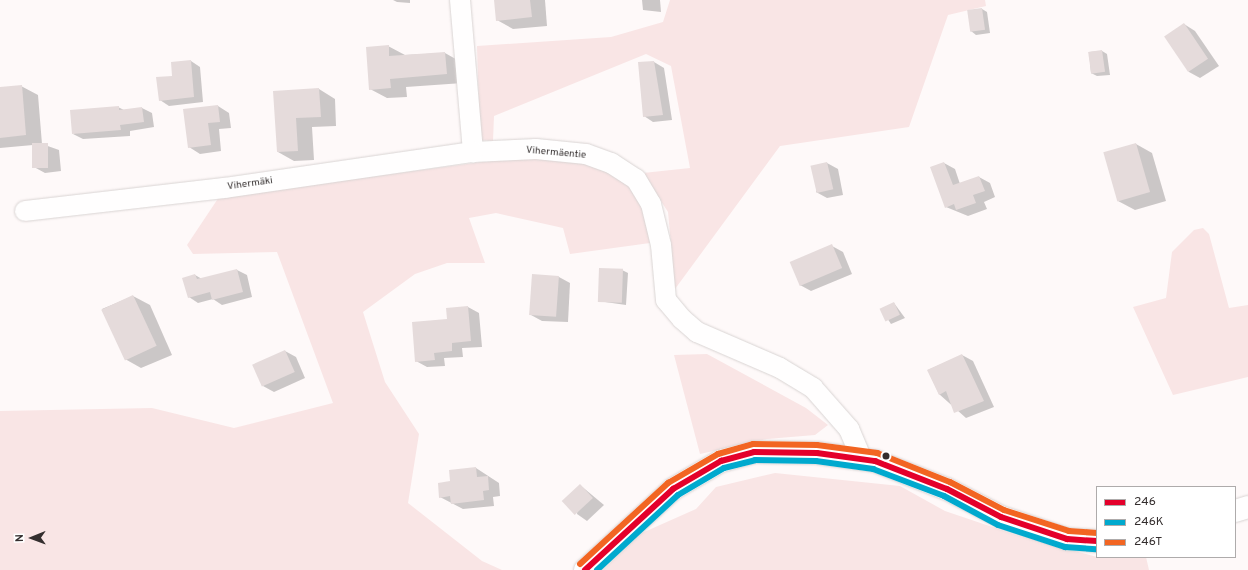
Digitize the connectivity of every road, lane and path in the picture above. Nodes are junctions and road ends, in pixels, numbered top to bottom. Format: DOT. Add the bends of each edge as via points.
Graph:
graph roads {
  1 [pos="460,0"];
  2 [pos="473,152"];
  3 [pos="25,212"];
  4 [pos="862,460"];
  5 [pos="1248,507"];
  6 [pos="1236,511"];
  7 [pos="1096,542"];
  8 [pos="584,570"];
  1 -- 2 [label="street"];
  2 -- 3 [label="street, Vihermäki" via="225,188"];
  2 -- 4 [label="street, Vihermäentie" via="536,149 586,154 611,163 636,179 651,204 661,245 666,300 697,332 780,368 813,388 849,429"];
  4 -- 7 [label="street" via="948,489 1001,517 1067,539"];
  4 -- 8 [label="street" via="817,453 754,452 720,461 673,489"];
  5 -- 6 [label="street"];
}
